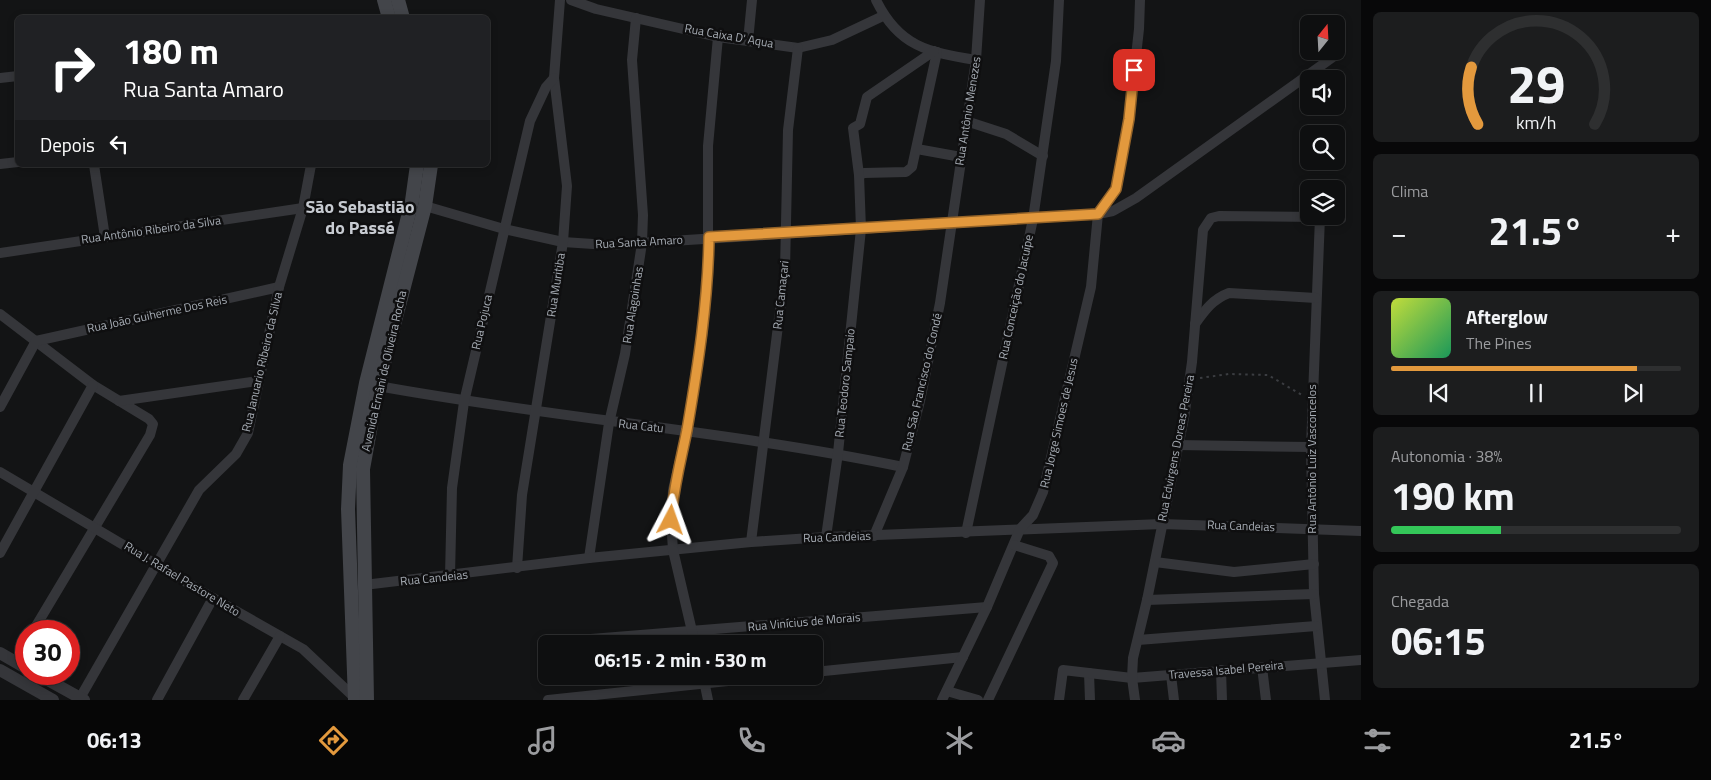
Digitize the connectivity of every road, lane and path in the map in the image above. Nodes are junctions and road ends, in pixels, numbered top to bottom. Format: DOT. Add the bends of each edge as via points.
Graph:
graph roads {
  1 [pos="384,0"];
  2 [pos="398,0"];
  3 [pos="560,0"];
  4 [pos="571,0"];
  5 [pos="752,0"];
  6 [pos="876,0"];
  7 [pos="980,0"];
  8 [pos="1059,0"];
  9 [pos="1140,0"];
  10 [pos="388,15"];
  11 [pos="402,15"];
  12 [pos="883,16"];
  13 [pos="636,18"];
  14 [pos="718,37"];
  15 [pos="748,41"];
  16 [pos="798,48"];
  17 [pos="935,52"];
  18 [pos="976,60"];
  19 [pos="1329,60"];
  20 [pos="15,76"];
  21 [pos="0,78"];
  22 [pos="554,78"];
  23 [pos="966,121"];
  24 [pos="916,149"];
  25 [pos="1043,156"];
  26 [pos="961,157"];
  27 [pos="15,162"];
  28 [pos="0,164"];
  29 [pos="94,167"];
  30 [pos="311,167"];
  31 [pos="417,167"];
  32 [pos="431,167"];
  33 [pos="859,175"];
  34 [pos="425,206"];
  35 [pos="303,208"];
  36 [pos="1098,214"];
  37 [pos="1300,216"];
  38 [pos="1033,218"];
  39 [pos="951,222"];
  40 [pos="1320,225"];
  41 [pos="504,229"];
  42 [pos="861,229"];
  43 [pos="786,232"];
  44 [pos="105,237"];
  45 [pos="709,237"];
  46 [pos="563,242"];
  47 [pos="642,243"];
  48 [pos="0,253"];
  49 [pos="279,287"];
  50 [pos="1316,298"];
  51 [pos="0,314"];
  52 [pos="1195,324"];
  53 [pos="36,341"];
  54 [pos="1190,378"];
  55 [pos="258,381"];
  56 [pos="93,385"];
  57 [pos="378,386"];
  58 [pos="1312,398"];
  59 [pos="119,401"];
  60 [pos="464,402"];
  61 [pos="0,407"];
  62 [pos="536,412"];
  63 [pos="609,423"];
  64 [pos="686,430"];
  65 [pos="764,442"];
  66 [pos="1178,445"];
  67 [pos="1311,447"];
  68 [pos="838,454"];
  69 [pos="903,467"];
  70 [pos="0,472"];
  71 [pos="34,492"];
  72 [pos="1162,524"];
  73 [pos="95,527"];
  74 [pos="1312,528"];
  75 [pos="1020,529"];
  76 [pos="1361,531"];
  77 [pos="966,533"];
  78 [pos="874,536"];
  79 [pos="826,537"];
  80 [pos="751,542"];
  81 [pos="1014,545"];
  82 [pos="673,550"];
  83 [pos="0,553"];
  84 [pos="589,558"];
  85 [pos="1155,562"];
  86 [pos="156,563"];
  87 [pos="1314,564"];
  88 [pos="517,568"];
  89 [pos="450,576"];
  90 [pos="364,585"];
  91 [pos="1314,594"];
  92 [pos="214,598"];
  93 [pos="1148,600"];
  94 [pos="987,607"];
  95 [pos="40,620"];
  96 [pos="1316,626"];
  97 [pos="692,631"];
  98 [pos="642,635"];
  99 [pos="693,635"];
  100 [pos="280,636"];
  101 [pos="1138,640"];
  102 [pos="0,653"];
  103 [pos="963,657"];
  104 [pos="1361,660"];
  105 [pos="15,662"];
  106 [pos="1320,662"];
  107 [pos="1262,667"];
  108 [pos="0,670"];
  109 [pos="1221,670"];
  110 [pos="823,671"];
  111 [pos="1089,673"];
  112 [pos="1172,674"];
  113 [pos="1132,678"];
  114 [pos="57,685"];
  115 [pos="665,685"];
  116 [pos="705,685"];
  117 [pos="944,695"];
  118 [pos="82,699"];
  119 [pos="359,699"];
  120 [pos="53,700"];
  121 [pos="157,700"];
  122 [pos="242,700"];
  123 [pos="548,700"];
  124 [pos="708,700"];
  125 [pos="978,700"];
  126 [pos="988,700"];
  127 [pos="1059,700"];
  128 [pos="1090,700"];
  129 [pos="1135,700"];
  130 [pos="1174,700"];
  131 [pos="1222,700"];
  132 [pos="1266,700"];
  133 [pos="1325,700"];
  1 -- 10 [label="main road"];
  2 -- 11 [label="main road"];
  3 -- 22 [label="street, Rua Muritiba"];
  4 -- 13 [label="street, Rua Caixa D' Aqua"];
  5 -- 15 [label="street"];
  6 -- 12 [label="street"];
  7 -- 18 [label="street, Rua Antônio Menezes"];
  8 -- 25 [label="street, Rua Conceição do Jacuípe" via="1056,61"];
  9 -- 36 [label="street" via="1129,119 1119,174 1116,189"];
  12 -- 16 [label="street, Rua Caixa D' Aqua" via="832,40"];
  12 -- 17 [label="street" via="896,32"];
  13 -- 14 [label="street, Rua Caixa D' Aqua"];
  13 -- 47 [label="street, Rua Alagoinhas" via="632,60 643,215"];
  14 -- 15 [label="street, Rua Caixa D' Aqua"];
  14 -- 45 [label="street" via="708,146"];
  15 -- 16 [label="street, Rua Caixa D' Aqua"];
  16 -- 43 [label="street, Rua Camaçari" via="788,130"];
  17 -- 18 [label="street"];
  17 -- 24 [label="street"];
  17 -- 33 [label="street, Rua Teodoro Sampaio" via="867,97 860,124 853,128"];
  18 -- 23 [label="street, Rua Antônio Menezes"];
  19 -- 36 [label="street, Rua Santa Amaro" via="1136,198 1113,211"];
  20 -- 21 [label="street"];
  22 -- 41 [label="street, Rua Pojuca" via="546,87 530,121"];
  22 -- 46 [label="street, Rua Muritiba" via="567,186"];
  23 -- 25 [label="street" via="1006,134"];
  23 -- 26 [label="street, Rua Antônio Menezes"];
  24 -- 26 [label="street"];
  24 -- 33 [label="street" via="909,170"];
  25 -- 38 [label="street, Rua Conceição do Jacuípe"];
  26 -- 39 [label="street, Rua Antônio Menezes"];
  27 -- 28 [label="street"];
  29 -- 44 [label="street"];
  30 -- 35 [label="street, Rua Januario Ribeiro da Silva"];
  31 -- 119 [label="main road, Avenida Ernâni de Oliveira Rocha" via="412,201 366,383 350,465 349,519"];
  32 -- 34 [label="main road, Avenida Ernâni de Oliveira Rocha"];
  33 -- 42 [label="street, Rua Teodoro Sampaio"];
  34 -- 41 [label="street, Rua Santa Amaro"];
  34 -- 57 [label="main road, Avenida Ernâni de Oliveira Rocha"];
  35 -- 44 [label="street, Rua Antônio Ribeiro da Silva"];
  35 -- 49 [label="street, Rua Januario Ribeiro da Silva"];
  36 -- 38 [label="street, Rua Santa Amaro"];
  36 -- 75 [label="street, Rua Jorge Simoes de Jesus" via="1090,287 1054,450 1043,492 1033,515"];
  37 -- 52 [label="street, Rua Edvirgens Doreas Pereira" via="1211,218 1202,230"];
  38 -- 39 [label="street, Rua Santa Amaro"];
  38 -- 77 [label="street, Rua Conceição do Jacuípe"];
  39 -- 42 [label="street, Rua Santa Amaro"];
  39 -- 69 [label="street, Rua São Francisco do Condé" via="940,303"];
  40 -- 50 [label="street, Rua Antônio Luiz Vasconcelos"];
  41 -- 46 [label="street, Rua Santa Amaro"];
  41 -- 60 [label="street, Rua Pojuca"];
  42 -- 43 [label="street, Rua Santa Amaro"];
  42 -- 68 [label="street, Rua Teodoro Sampaio"];
  43 -- 45 [label="street, Rua Santa Amaro"];
  43 -- 65 [label="street, Rua Camaçari" via="785,270"];
  44 -- 48 [label="street, Rua Antônio Ribeiro da Silva"];
  45 -- 47 [label="street, Rua Santa Amaro"];
  45 -- 64 [label="street" via="703,331"];
  46 -- 47 [label="street, Rua Santa Amaro" via="581,245"];
  46 -- 62 [label="street, Rua Muritiba"];
  47 -- 63 [label="street, Rua Alagoinhas" via="625,354"];
  49 -- 53 [label="street, Rua João Guiherme Dos Reis"];
  49 -- 55 [label="street, Rua Januario Ribeiro da Silva"];
  50 -- 52 [label="street" via="1229,293 1210,304"];
  50 -- 58 [label="street, Rua Antônio Luiz Vasconcelos"];
  51 -- 53 [label="street"];
  52 -- 54 [label="street, Rua Edvirgens Doreas Pereira"];
  53 -- 56 [label="street"];
  53 -- 61 [label="street"];
  54 -- 58 [label="path" via="1268,375"];
  54 -- 66 [label="street, Rua Edvirgens Doreas Pereira"];
  55 -- 59 [label="street"];
  55 -- 86 [label="street, Rua Januario Ribeiro da Silva" via="248,433 225,467 199,490"];
  56 -- 59 [label="street"];
  56 -- 71 [label="street"];
  57 -- 60 [label="street, Rua Catu"];
  57 -- 90 [label="main road, Avenida Ernâni de Oliveira Rocha" via="363,469"];
  58 -- 67 [label="street, Rua Antônio Luiz Vasconcelos"];
  59 -- 73 [label="street" via="153,424 150,435"];
  60 -- 62 [label="street, Rua Catu"];
  60 -- 89 [label="street, Rua Pojuca" via="452,488"];
  62 -- 63 [label="street, Rua Catu"];
  62 -- 88 [label="street, Rua Muritiba" via="522,495"];
  63 -- 64 [label="street, Rua Catu"];
  63 -- 84 [label="street, Rua Alagoinhas"];
  64 -- 65 [label="street, Rua Catu"];
  64 -- 82 [label="street" via="673,490"];
  65 -- 68 [label="street, Rua Catu"];
  65 -- 80 [label="street, Rua Camaçari"];
  66 -- 67 [label="street"];
  66 -- 72 [label="street, Rua Edvirgens Doreas Pereira"];
  67 -- 74 [label="street, Rua Antônio Luiz Vasconcelos"];
  68 -- 69 [label="street, Rua Catu"];
  68 -- 79 [label="street, Rua Teodoro Sampaio"];
  69 -- 78 [label="street, Rua São Francisco do Condé"];
  70 -- 71 [label="street, Rua J. Rafael Pastore Neto"];
  71 -- 73 [label="street, Rua J. Rafael Pastore Neto"];
  71 -- 83 [label="street"];
  72 -- 74 [label="street, Rua Candeias"];
  72 -- 75 [label="street, Rua Candeias"];
  72 -- 85 [label="street, Rua Edvirgens Doreas Pereira"];
  73 -- 86 [label="street, Rua J. Rafael Pastore Neto"];
  73 -- 95 [label="street"];
  74 -- 76 [label="street, Rua Candeias"];
  74 -- 87 [label="street, Rua Antônio Luiz Vasconcelos"];
  75 -- 77 [label="street, Rua Candeias"];
  75 -- 81 [label="street, Rua Jorge Simoes de Jesus"];
  77 -- 78 [label="street, Rua Candeias"];
  78 -- 79 [label="street, Rua Candeias"];
  79 -- 80 [label="street, Rua Candeias"];
  80 -- 82 [label="street, Rua Candeias"];
  81 -- 94 [label="street, Rua Jorge Simoes de Jesus"];
  81 -- 126 [label="street" via="1049,556 1053,563"];
  82 -- 84 [label="street, Rua Candeias"];
  82 -- 97 [label="street"];
  84 -- 88 [label="street, Rua Candeias"];
  85 -- 87 [label="street" via="1234,572"];
  85 -- 93 [label="street, Rua Edvirgens Doreas Pereira"];
  86 -- 92 [label="street, Rua J. Rafael Pastore Neto"];
  86 -- 118 [label="street, Rua Januario Ribeiro da Silva"];
  87 -- 91 [label="street, Rua Antônio Luiz Vasconcelos"];
  88 -- 89 [label="street, Rua Candeias"];
  89 -- 90 [label="street, Rua Candeias"];
  90 -- 119 [label="main road, Avenida Ernâni de Oliveira Rocha"];
  91 -- 93 [label="street"];
  91 -- 96 [label="street, Rua Antônio Luiz Vasconcelos"];
  92 -- 100 [label="street, Rua J. Rafael Pastore Neto"];
  92 -- 121 [label="street"];
  93 -- 101 [label="street, Rua Edvirgens Doreas Pereira"];
  94 -- 97 [label="street, Rua Vinícius de Morais"];
  94 -- 103 [label="street, Rua Jorge Simoes de Jesus"];
  96 -- 101 [label="street"];
  96 -- 106 [label="street, Rua Antônio Luiz Vasconcelos"];
  97 -- 98 [label="street, Rua Vinícius de Morais"];
  97 -- 99 [label="street"];
  100 -- 119 [label="street, Rua J. Rafael Pastore Neto" via="303,649"];
  100 -- 122 [label="street"];
  101 -- 113 [label="street, Rua Edvirgens Doreas Pereira"];
  102 -- 105 [label="street"];
  103 -- 110 [label="street"];
  103 -- 117 [label="street, Rua Jorge Simoes de Jesus"];
  104 -- 106 [label="street, Travessa Isabel Pereira"];
  106 -- 107 [label="street, Travessa Isabel Pereira"];
  106 -- 133 [label="street, Rua Antônio Luiz Vasconcelos"];
  107 -- 109 [label="street, Travessa Isabel Pereira"];
  107 -- 132 [label="street"];
  108 -- 120 [label="street"];
  109 -- 112 [label="street, Travessa Isabel Pereira"];
  109 -- 131 [label="street"];
  111 -- 113 [label="street, Travessa Isabel Pereira"];
  111 -- 127 [label="street, Travessa Isabel Pereira" via="1063,670"];
  111 -- 128 [label="street"];
  112 -- 113 [label="street, Travessa Isabel Pereira"];
  112 -- 130 [label="street"];
  113 -- 129 [label="street, Rua Edvirgens Doreas Pereira"];
  114 -- 118 [label="street"];
  115 -- 123 [label="street"];
  116 -- 124 [label="street"];
  117 -- 125 [label="street"];
}
